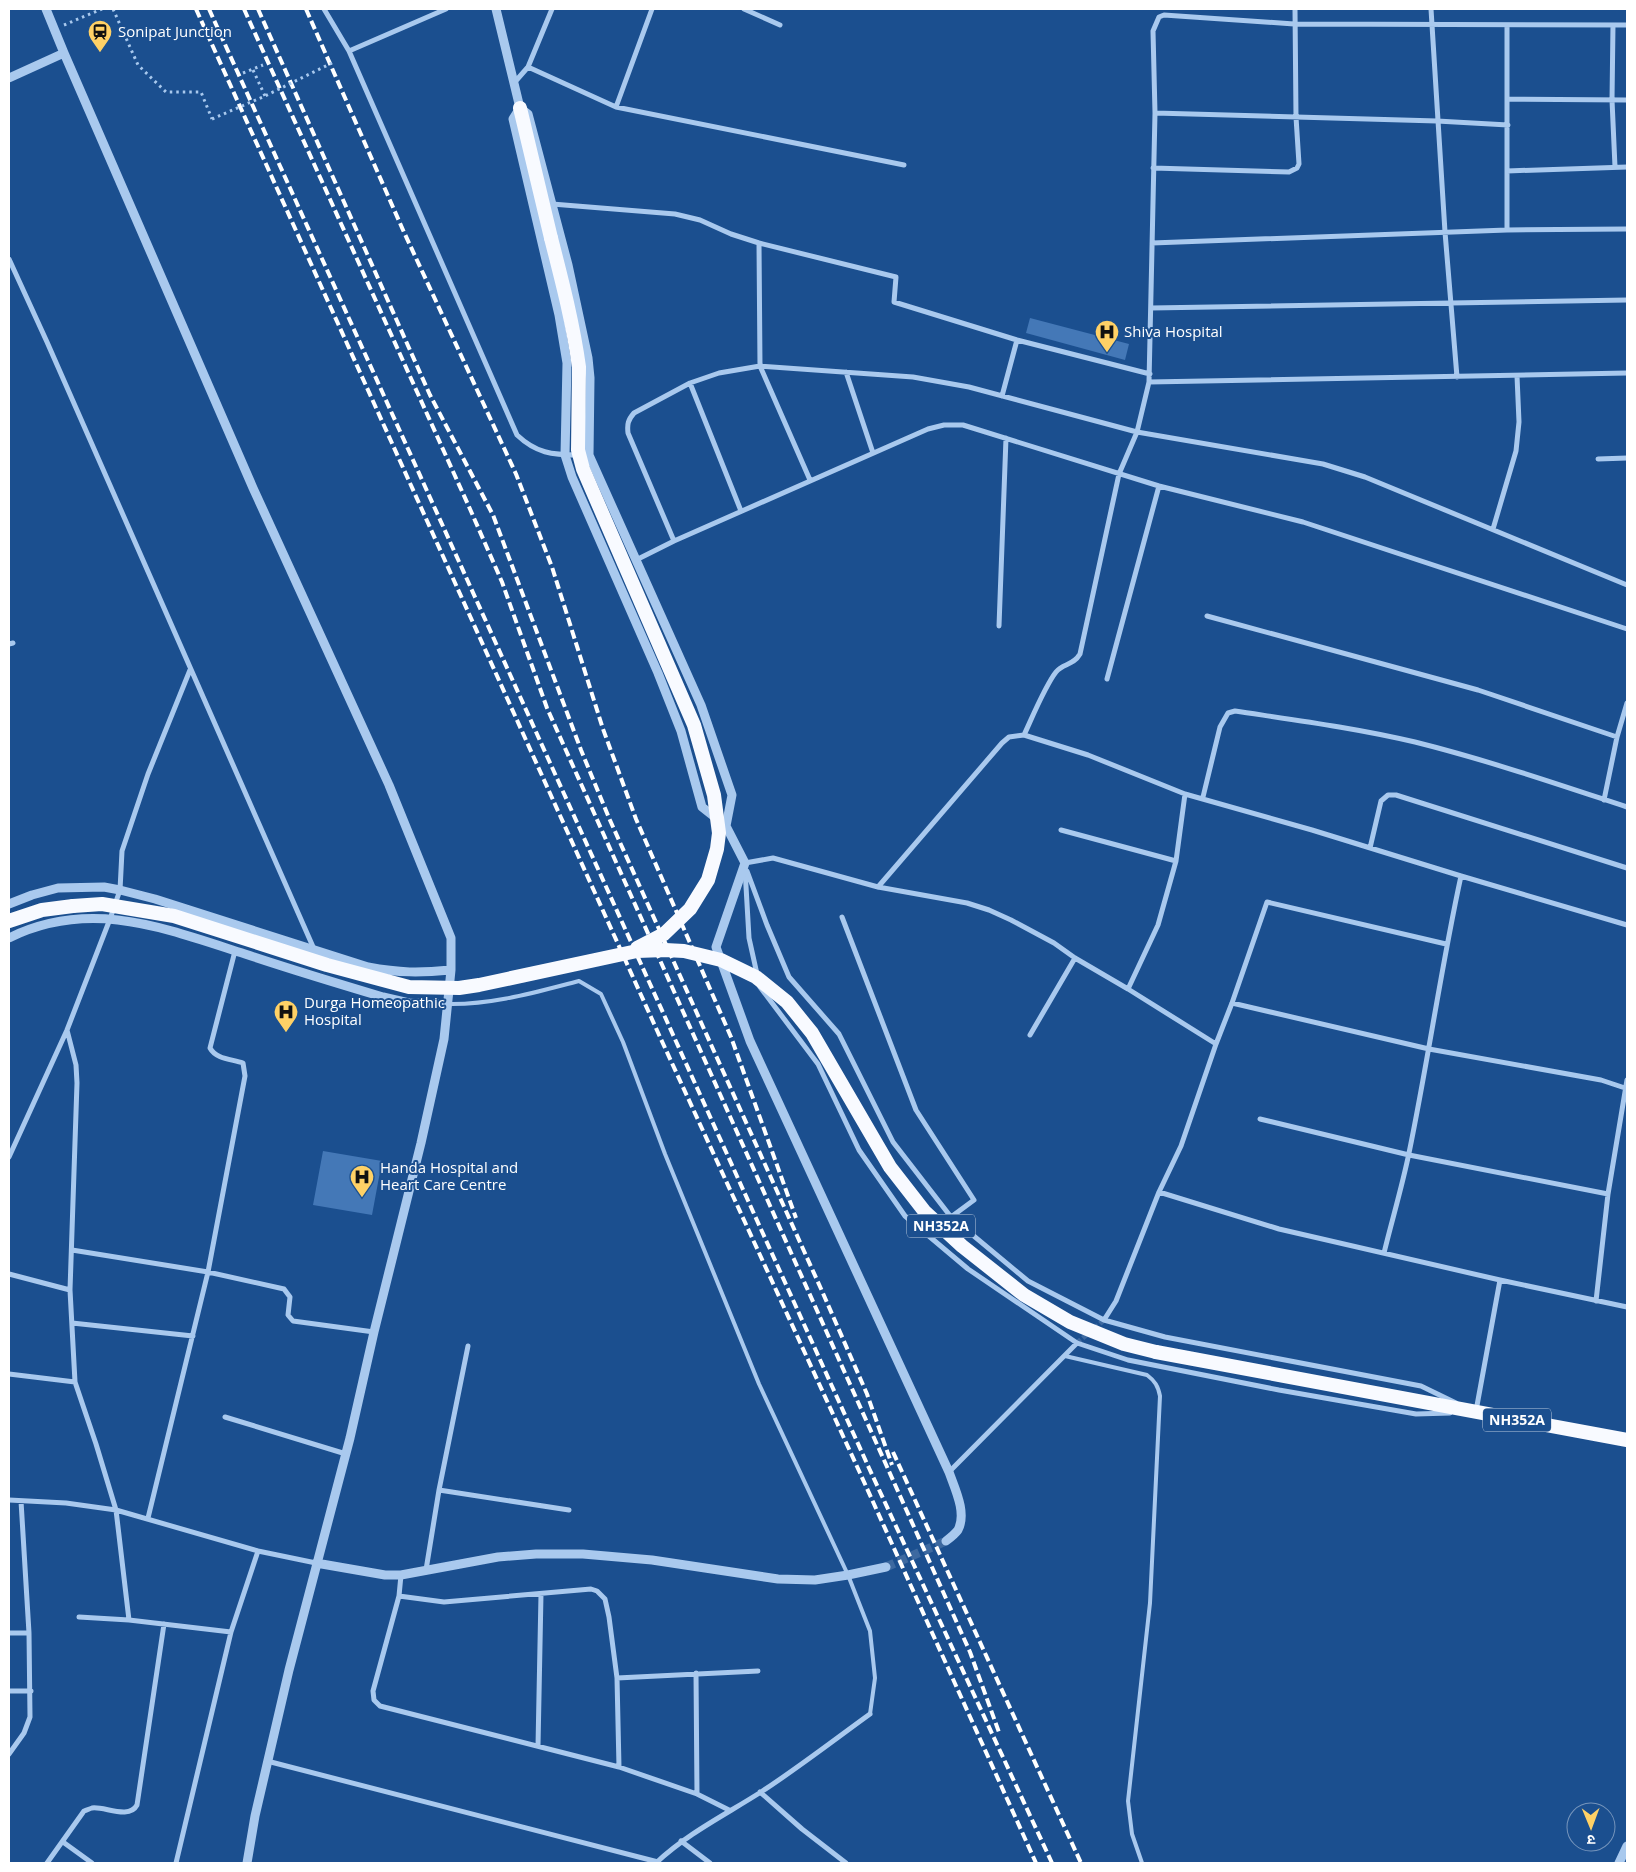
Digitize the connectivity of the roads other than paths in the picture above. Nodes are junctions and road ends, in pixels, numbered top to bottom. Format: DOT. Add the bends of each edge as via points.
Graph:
graph roads {
  1 [pos="46,9"];
  2 [pos="324,9"];
  3 [pos="446,9"];
  4 [pos="496,9"];
  5 [pos="552,9"];
  6 [pos="652,9"];
  7 [pos="744,9"];
  8 [pos="1295,9"];
  9 [pos="1431,9"];
  10 [pos="1294,24"];
  11 [pos="780,25"];
  12 [pos="1613,25"];
  13 [pos="1432,26"];
  14 [pos="1507,26"];
  15 [pos="1627,26"];
  16 [pos="350,51"];
  17 [pos="64,53"];
  18 [pos="528,67"];
  19 [pos="9,78"];
  20 [pos="513,83"];
  21 [pos="1508,99"];
  22 [pos="1612,100"];
  23 [pos="1627,100"];
  24 [pos="616,107"];
  25 [pos="520,108"];
  26 [pos="1154,114"];
  27 [pos="1296,117"];
  28 [pos="1437,121"];
  29 [pos="1508,125"];
  30 [pos="904,165"];
  31 [pos="1615,167"];
  32 [pos="1627,167"];
  33 [pos="1153,168"];
  34 [pos="1507,171"];
  35 [pos="552,204"];
  36 [pos="1627,229"];
  37 [pos="1507,230"];
  38 [pos="1445,232"];
  39 [pos="759,243"];
  40 [pos="1152,243"];
  41 [pos="9,259"];
  42 [pos="1627,300"];
  43 [pos="1450,303"];
  44 [pos="1151,308"];
  45 [pos="1017,340"];
  46 [pos="760,366"];
  47 [pos="846,372"];
  48 [pos="1627,373"];
  49 [pos="1150,374"];
  50 [pos="1517,376"];
  51 [pos="1457,377"];
  52 [pos="1149,382"];
  53 [pos="690,383"];
  54 [pos="1002,396"];
  55 [pos="1137,432"];
  56 [pos="1006,438"];
  57 [pos="873,453"];
  58 [pos="565,455"];
  59 [pos="588,455"];
  60 [pos="1627,458"];
  61 [pos="1598,459"];
  62 [pos="1119,474"];
  63 [pos="810,480"];
  64 [pos="1158,486"];
  65 [pos="741,511"];
  66 [pos="1493,529"];
  67 [pos="674,541"];
  68 [pos="636,560"];
  69 [pos="1627,585"];
  70 [pos="1207,616"];
  71 [pos="999,626"];
  72 [pos="1627,629"];
  73 [pos="190,670"];
  74 [pos="1107,679"];
  75 [pos="1627,703"];
  76 [pos="1024,735"];
  77 [pos="1617,737"];
  78 [pos="1185,794"];
  79 [pos="1202,797"];
  80 [pos="1604,800"];
  81 [pos="1627,807"];
  82 [pos="726,826"];
  83 [pos="1061,830"];
  84 [pos="1370,848"];
  85 [pos="1176,861"];
  86 [pos="745,863"];
  87 [pos="1627,868"];
  88 [pos="1461,876"];
  89 [pos="878,887"];
  90 [pos="120,890"];
  91 [pos="9,904"];
  92 [pos="842,917"];
  93 [pos="110,919"];
  94 [pos="9,921"];
  95 [pos="1627,925"];
  96 [pos="9,938"];
  97 [pos="1446,944"];
  98 [pos="314,950"];
  99 [pos="235,951"];
  100 [pos="622,954"];
  101 [pos="1075,958"];
  102 [pos="451,970"];
  103 [pos="1128,989"];
  104 [pos="1232,1003"];
  105 [pos="447,1004"];
  106 [pos="67,1030"];
  107 [pos="1030,1035"];
  108 [pos="1216,1044"];
  109 [pos="1429,1049"];
  110 [pos="1627,1080"];
  111 [pos="1625,1088"];
  112 [pos="1260,1119"];
  113 [pos="1409,1155"];
  114 [pos="9,1157"];
  115 [pos="1159,1192"];
  116 [pos="1608,1194"];
  117 [pos="951,1217"];
  118 [pos="72,1250"];
  119 [pos="1384,1253"];
  120 [pos="208,1272"];
  121 [pos="9,1274"];
  122 [pos="1500,1280"];
  123 [pos="70,1290"];
  124 [pos="1596,1301"];
  125 [pos="1627,1307"];
  126 [pos="1104,1320"];
  127 [pos="72,1323"];
  128 [pos="374,1332"];
  129 [pos="193,1336"];
  130 [pos="1077,1343"];
  131 [pos="468,1346"];
  132 [pos="1065,1356"];
  133 [pos="9,1374"];
  134 [pos="75,1382"];
  135 [pos="1476,1412"];
  136 [pos="225,1417"];
  137 [pos="1627,1440"];
  138 [pos="346,1454"];
  139 [pos="949,1472"];
  140 [pos="439,1490"];
  141 [pos="9,1500"];
  142 [pos="22,1500"];
  143 [pos="116,1510"];
  144 [pos="569,1510"];
  145 [pos="148,1518"];
  146 [pos="946,1541"];
  147 [pos="258,1551"];
  148 [pos="316,1563"];
  149 [pos="886,1567"];
  150 [pos="426,1570"];
  151 [pos="402,1575"];
  152 [pos="848,1575"];
  153 [pos="542,1594"];
  154 [pos="399,1596"];
  155 [pos="79,1617"];
  156 [pos="129,1620"];
  157 [pos="164,1624"];
  158 [pos="231,1632"];
  159 [pos="9,1633"];
  160 [pos="29,1634"];
  161 [pos="758,1672"];
  162 [pos="696,1673"];
  163 [pos="617,1678"];
  164 [pos="9,1691"];
  165 [pos="31,1691"];
  166 [pos="870,1714"];
  167 [pos="538,1746"];
  168 [pos="9,1754"];
  169 [pos="267,1761"];
  170 [pos="619,1767"];
  171 [pos="760,1792"];
  172 [pos="697,1794"];
  173 [pos="730,1810"];
  174 [pos="681,1841"];
  175 [pos="62,1842"];
  176 [pos="1627,1846"];
  177 [pos="657,1862"];
  178 [pos="47,1863"];
  179 [pos="92,1863"];
  180 [pos="176,1863"];
  181 [pos="247,1863"];
  182 [pos="710,1863"];
  183 [pos="846,1863"];
  184 [pos="1142,1863"];
  185 [pos="1619,1863"];
  1 -- 17 [label="street"];
  2 -- 16 [label="street"];
  3 -- 16 [label="street"];
  4 -- 20 [label="street"];
  5 -- 18 [label="street"];
  6 -- 24 [label="street"];
  7 -- 11 [label="street"];
  8 -- 10 [label="street"];
  9 -- 13 [label="street"];
  10 -- 13 [label="street"];
  10 -- 26 [label="street" via="1159,17 1153,31"];
  10 -- 27 [label="street"];
  12 -- 14 [label="street"];
  12 -- 15 [label="street"];
  12 -- 22 [label="street"];
  13 -- 14 [label="street"];
  13 -- 28 [label="street"];
  14 -- 21 [label="street"];
  16 -- 58 [label="street" via="518,435 544,453"];
  17 -- 19 [label="street"];
  17 -- 102 [label="street" via="253,488 389,785 451,938"];
  18 -- 20 [label="street"];
  18 -- 24 [label="street"];
  20 -- 25 [label="street"];
  21 -- 22 [label="street"];
  21 -- 29 [label="street"];
  22 -- 23 [label="street"];
  22 -- 31 [label="street"];
  24 -- 30 [label="street"];
  25 -- 35 [label="street" via="528,114"];
  25 -- 58 [label="street" via="514,119 567,363"];
  25 -- 100 [label="highway, bridge" via="577,353 578,450 583,469 694,725 714,795 719,833 708,880 690,909 664,934"];
  26 -- 27 [label="street"];
  26 -- 33 [label="street"];
  27 -- 28 [label="street"];
  27 -- 33 [label="street" via="1298,164 1295,170"];
  28 -- 29 [label="street"];
  28 -- 38 [label="street"];
  29 -- 34 [label="street"];
  31 -- 32 [label="street"];
  31 -- 34 [label="street"];
  33 -- 40 [label="street"];
  34 -- 37 [label="street"];
  35 -- 39 [label="street" via="675,214"];
  35 -- 59 [label="street" via="588,358"];
  36 -- 37 [label="street"];
  37 -- 38 [label="street"];
  38 -- 40 [label="street"];
  38 -- 43 [label="street"];
  39 -- 45 [label="street" via="896,277 894,302"];
  39 -- 46 [label="street"];
  40 -- 44 [label="street"];
  41 -- 73 [label="street"];
  42 -- 43 [label="street"];
  43 -- 44 [label="street"];
  43 -- 51 [label="street"];
  44 -- 49 [label="street"];
  45 -- 49 [label="street"];
  45 -- 54 [label="street"];
  46 -- 47 [label="street"];
  46 -- 53 [label="street" via="719,373"];
  46 -- 63 [label="street"];
  47 -- 54 [label="street" via="913,376"];
  47 -- 57 [label="street"];
  48 -- 50 [label="street"];
  49 -- 52 [label="street"];
  50 -- 51 [label="street"];
  50 -- 66 [label="street" via="1519,422 1516,451"];
  51 -- 52 [label="street"];
  52 -- 55 [label="street"];
  53 -- 65 [label="street"];
  53 -- 67 [label="street" via="634,413 627,424"];
  54 -- 55 [label="street"];
  55 -- 62 [label="street"];
  55 -- 66 [label="street" via="1323,464 1365,477"];
  56 -- 57 [label="street" via="963,425 944,425"];
  56 -- 62 [label="street"];
  56 -- 71 [label="street"];
  57 -- 63 [label="street"];
  58 -- 59 [label="street"];
  58 -- 82 [label="street" via="678,723 702,807"];
  59 -- 68 [label="street"];
  60 -- 61 [label="street"];
  62 -- 64 [label="street"];
  62 -- 76 [label="street" via="1080,654 1073,663 1054,674"];
  63 -- 65 [label="street"];
  64 -- 72 [label="street" via="1303,522"];
  64 -- 74 [label="street"];
  65 -- 67 [label="street"];
  66 -- 69 [label="street"];
  67 -- 68 [label="street"];
  68 -- 82 [label="street" via="701,705 716,747 732,795"];
  70 -- 77 [label="street" via="1478,690"];
  73 -- 90 [label="street" via="148,774 122,851"];
  73 -- 98 [label="street"];
  75 -- 77 [label="street"];
  76 -- 78 [label="street" via="1088,755"];
  76 -- 89 [label="street" via="1009,737 1002,743"];
  77 -- 80 [label="street"];
  78 -- 79 [label="street"];
  78 -- 85 [label="street"];
  79 -- 80 [label="street" via="1220,727 1228,713 1235,711 1415,742 1484,760"];
  79 -- 84 [label="street"];
  80 -- 81 [label="street"];
  82 -- 86 [label="street"];
  83 -- 85 [label="street"];
  84 -- 87 [label="street" via="1381,801 1388,795"];
  84 -- 88 [label="street"];
  85 -- 103 [label="street" via="1158,925"];
  86 -- 89 [label="street" via="773,858"];
  86 -- 117 [label="street" via="789,977 839,1034 893,1142"];
  86 -- 130 [label="street" via="749,938 760,988 818,1064 859,1150 905,1216 968,1269"];
  86 -- 139 [label="street" via="716,948 750,1041"];
  88 -- 95 [label="street"];
  88 -- 97 [label="street"];
  89 -- 101 [label="street" via="989,910 1034,931"];
  90 -- 91 [label="street" via="58,888"];
  90 -- 93 [label="street"];
  90 -- 98 [label="street"];
  92 -- 117 [label="street" via="916,1110 974,1200"];
  93 -- 96 [label="street" via="78,918 52,922"];
  93 -- 99 [label="street" via="157,927"];
  93 -- 106 [label="street"];
  94 -- 100 [label="highway, NH352A, bridge" via="42,910 73,906 102,904 135,909 174,916 327,965 409,987 434,989 479,985"];
  97 -- 104 [label="street" via="1267,902"];
  97 -- 109 [label="street"];
  98 -- 102 [label="street" via="395,972"];
  99 -- 105 [label="street" via="383,998 409,1003"];
  99 -- 120 [label="street" via="210,1048 218,1056 243,1063 245,1076"];
  100 -- 135 [label="highway, NH352A, bridge" via="637,950 665,950 703,955 739,968 772,989 812,1033 890,1167 925,1212 1024,1295 1070,1322 1124,1344 1156,1352"];
  101 -- 103 [label="street"];
  101 -- 107 [label="street"];
  102 -- 105 [label="street"];
  103 -- 108 [label="street"];
  104 -- 108 [label="street"];
  104 -- 109 [label="street"];
  105 -- 128 [label="street" via="444,1040"];
  105 -- 152 [label="lane" via="502,1000 579,981 601,994 759,1384"];
  106 -- 114 [label="street"];
  106 -- 118 [label="street" via="77,1083"];
  108 -- 115 [label="street" via="1181,1146"];
  109 -- 111 [label="street" via="1601,1080"];
  109 -- 113 [label="street"];
  110 -- 111 [label="street"];
  111 -- 116 [label="street"];
  112 -- 113 [label="street"];
  113 -- 116 [label="street"];
  113 -- 119 [label="street"];
  115 -- 119 [label="street" via="1278,1229"];
  115 -- 126 [label="street" via="1119,1294"];
  116 -- 124 [label="street"];
  117 -- 126 [label="street" via="1028,1281"];
  118 -- 120 [label="street"];
  118 -- 123 [label="street"];
  119 -- 122 [label="street"];
  120 -- 128 [label="street" via="284,1290 290,1297 288,1315 293,1321"];
  120 -- 129 [label="street"];
  121 -- 123 [label="street"];
  122 -- 124 [label="street"];
  122 -- 135 [label="street"];
  123 -- 127 [label="street"];
  124 -- 125 [label="street"];
  126 -- 135 [label="street" via="1165,1337 1421,1386"];
  127 -- 129 [label="street"];
  127 -- 134 [label="street"];
  128 -- 138 [label="street"];
  129 -- 145 [label="street"];
  130 -- 132 [label="street"];
  130 -- 135 [label="street" via="1128,1360 1416,1414"];
  131 -- 140 [label="street"];
  132 -- 139 [label="street"];
  132 -- 184 [label="lane" via="1147,1375 1154,1380 1160,1396 1150,1603 1128,1801 1132,1834"];
  133 -- 134 [label="street"];
  134 -- 143 [label="street"];
  135 -- 137 [label="highway, NH352A"];
  136 -- 138 [label="street"];
  138 -- 148 [label="street"];
  139 -- 146 [label="street" via="959,1498 960,1523 957,1532"];
  140 -- 144 [label="street"];
  140 -- 150 [label="street"];
  141 -- 142 [label="street"];
  142 -- 143 [label="street"];
  142 -- 160 [label="street"];
  143 -- 145 [label="street"];
  143 -- 156 [label="street"];
  145 -- 147 [label="street"];
  147 -- 148 [label="street"];
  147 -- 158 [label="street"];
  148 -- 151 [label="street"];
  148 -- 169 [label="street"];
  149 -- 152 [label="street"];
  150 -- 151 [label="street"];
  150 -- 152 [label="street" via="498,1557 583,1554 652,1560 778,1579 815,1580"];
  151 -- 154 [label="street"];
  152 -- 166 [label="lane" via="870,1631 875,1678"];
  153 -- 154 [label="street" via="444,1602"];
  153 -- 163 [label="street" via="591,1589 605,1598"];
  153 -- 167 [label="street"];
  154 -- 167 [label="street" via="373,1692 374,1700 386,1708"];
  155 -- 156 [label="street"];
  156 -- 157 [label="street"];
  157 -- 158 [label="street"];
  157 -- 175 [label="street" via="137,1805 126,1812 92,1808 84,1812"];
  158 -- 180 [label="street"];
  159 -- 160 [label="street"];
  160 -- 165 [label="street"];
  161 -- 162 [label="street"];
  162 -- 163 [label="street"];
  162 -- 172 [label="street"];
  163 -- 170 [label="street"];
  164 -- 165 [label="street"];
  165 -- 168 [label="street" via="28,1726"];
  166 -- 171 [label="street"];
  167 -- 170 [label="street"];
  169 -- 177 [label="street"];
  169 -- 181 [label="street"];
  170 -- 172 [label="street"];
  171 -- 173 [label="street"];
  171 -- 183 [label="street"];
  172 -- 173 [label="street"];
  173 -- 174 [label="street"];
  174 -- 177 [label="street"];
  174 -- 182 [label="street"];
  175 -- 178 [label="street"];
  175 -- 179 [label="street"];
  176 -- 185 [label="street"];
}
